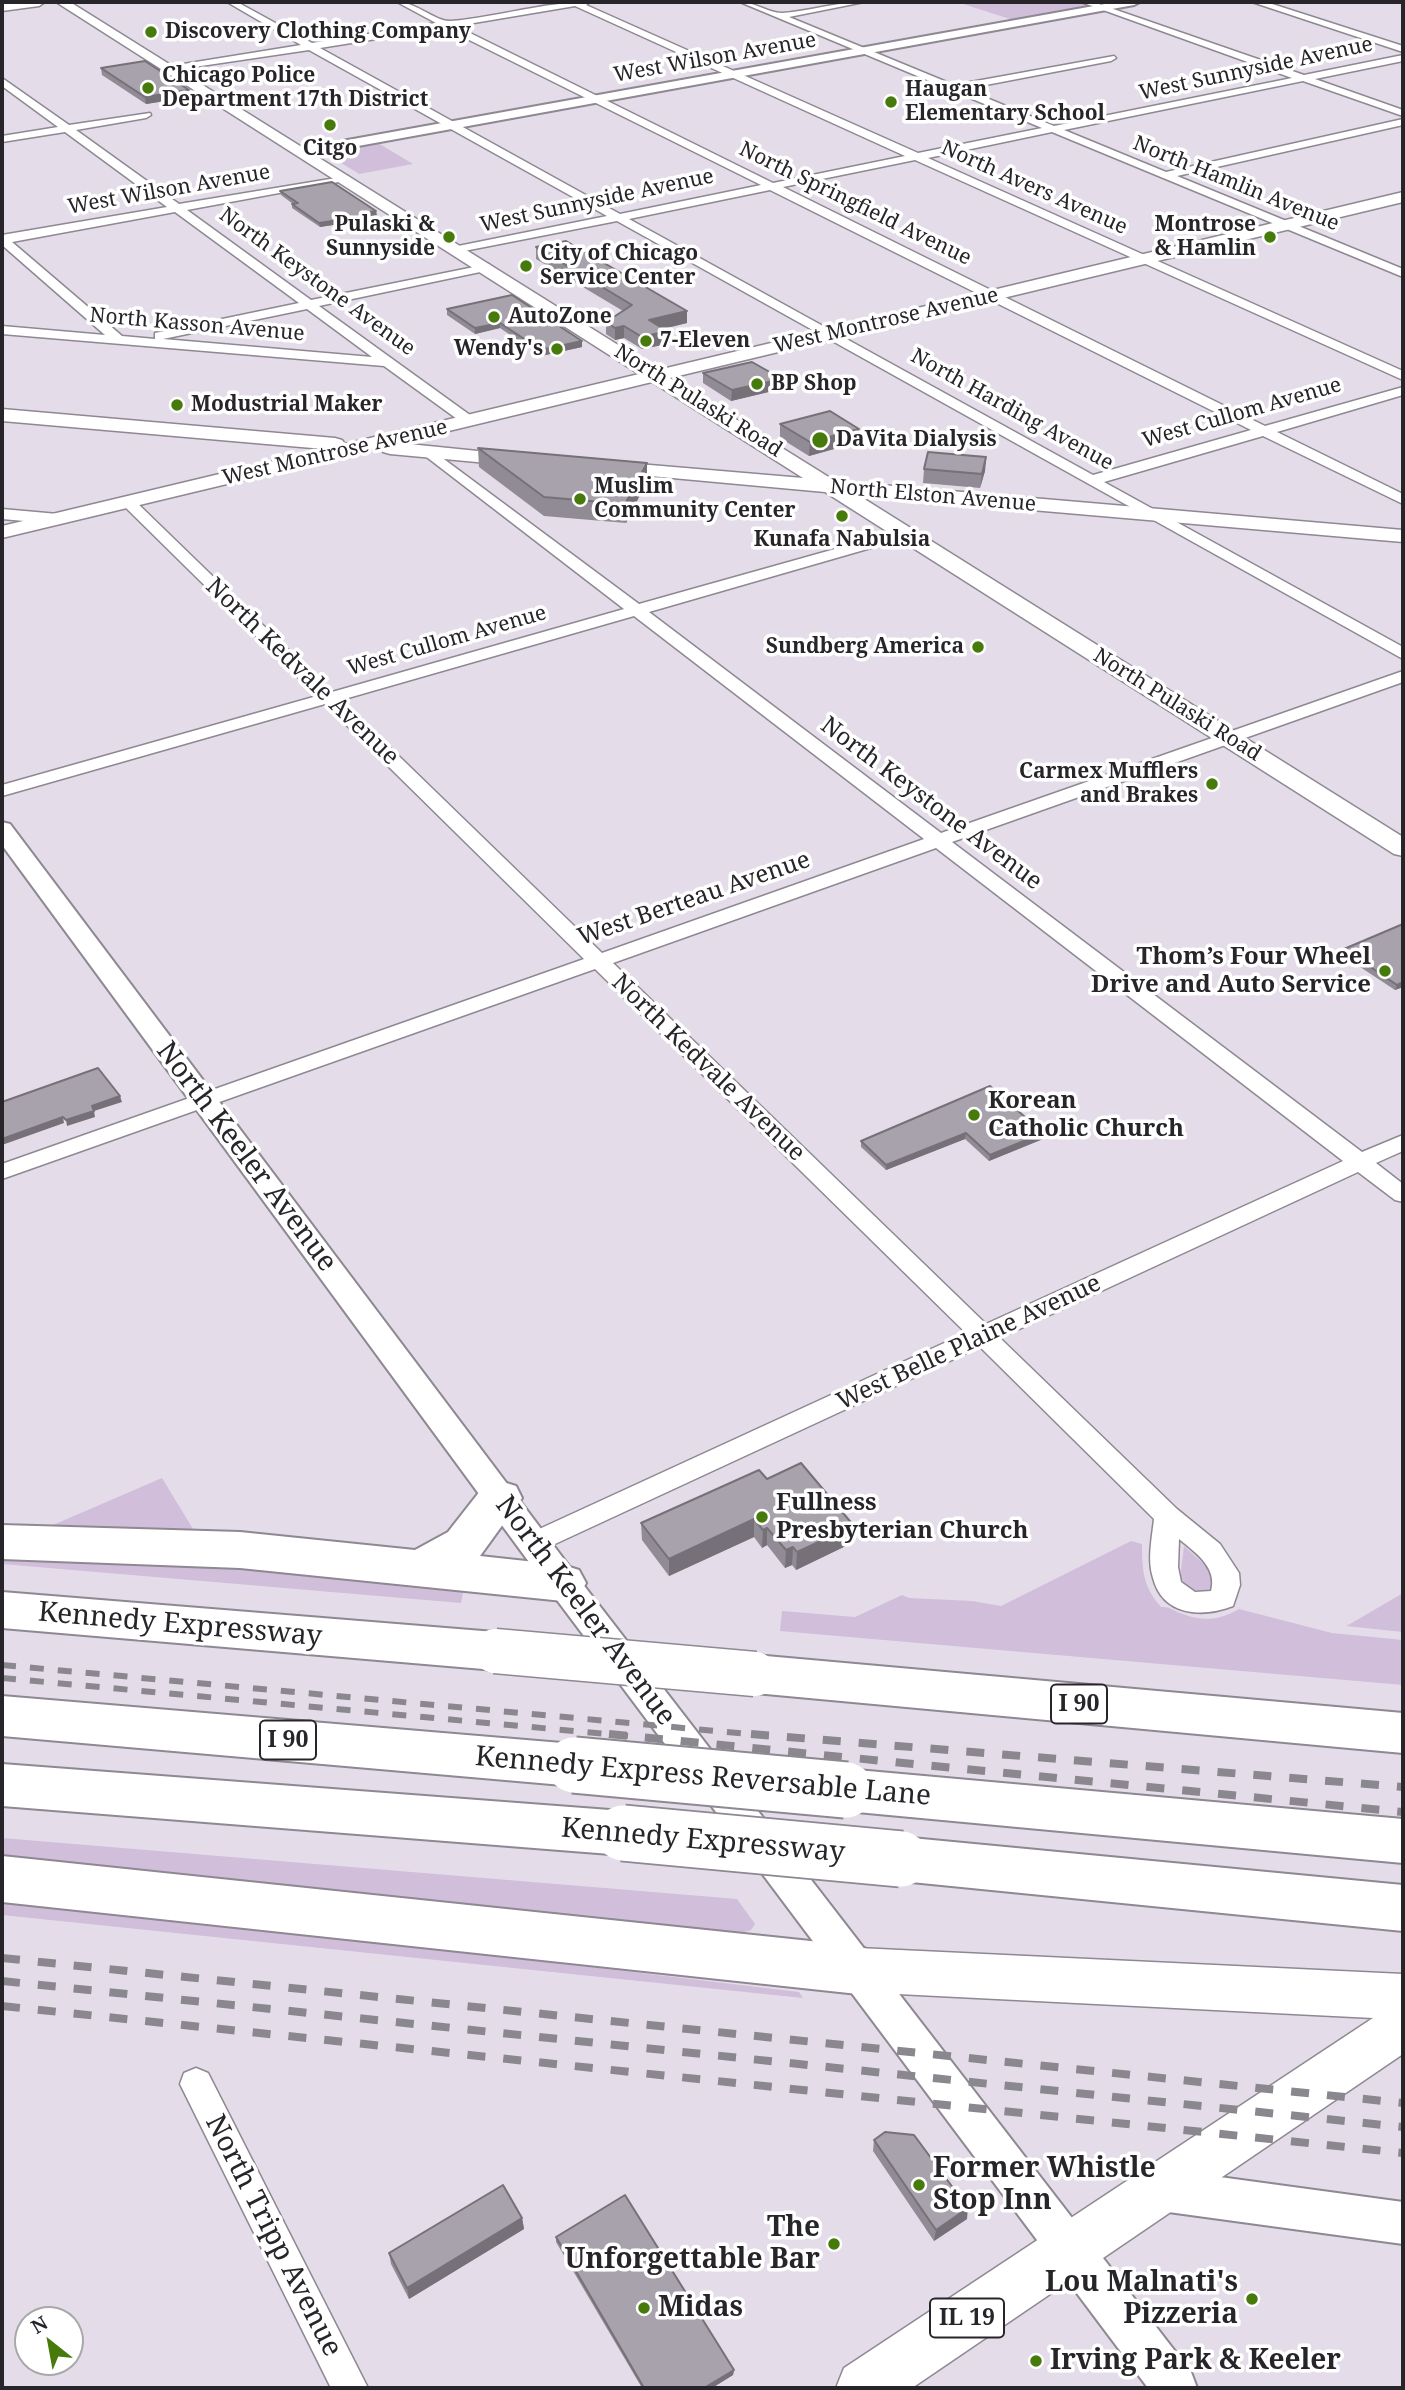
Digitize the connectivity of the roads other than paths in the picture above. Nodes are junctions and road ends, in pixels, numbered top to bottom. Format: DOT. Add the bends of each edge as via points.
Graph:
graph roads {
  1 [pos="39,2"];
  2 [pos="62,2"];
  3 [pos="231,2"];
  4 [pos="401,2"];
  5 [pos="578,2"];
  6 [pos="744,2"];
  7 [pos="860,2"];
  8 [pos="1086,2"];
  9 [pos="1133,2"];
  10 [pos="1257,2"];
  11 [pos="2,7"];
  12 [pos="1102,8"];
  13 [pos="778,16"];
  14 [pos="446,24"];
  15 [pos="311,46"];
  16 [pos="1403,50"];
  17 [pos="863,51"];
  18 [pos="1111,58"];
  19 [pos="1403,58"];
  20 [pos="172,69"];
  21 [pos="733,74"];
  22 [pos="1304,78"];
  23 [pos="2,81"];
  24 [pos="954,88"];
  25 [pos="597,99"];
  26 [pos="1403,113"];
  27 [pos="146,115"];
  28 [pos="1403,122"];
  29 [pos="453,125"];
  30 [pos="67,128"];
  31 [pos="1053,129"];
  32 [pos="2,139"];
  33 [pos="303,152"];
  34 [pos="915,156"];
  35 [pos="1166,175"];
  36 [pos="344,178"];
  37 [pos="771,185"];
  38 [pos="1403,197"];
  39 [pos="177,208"];
  40 [pos="619,216"];
  41 [pos="1287,225"];
  42 [pos="2,240"];
  43 [pos="458,250"];
  44 [pos="1145,259"];
  45 [pos="485,267"];
  46 [pos="1403,273"];
  47 [pos="993,296"];
  48 [pos="310,304"];
  49 [pos="2,330"];
  50 [pos="832,334"];
  51 [pos="126,341"];
  52 [pos="389,362"];
  53 [pos="657,376"];
  54 [pos="1403,376"];
  55 [pos="1403,391"];
  56 [pos="2,415"];
  57 [pos="469,421"];
  58 [pos="1264,431"];
  59 [pos="364,446"];
  60 [pos="429,452"];
  61 [pos="536,461"];
  62 [pos="578,465"];
  63 [pos="1093,480"];
  64 [pos="832,487"];
  65 [pos="1403,500"];
  66 [pos="128,502"];
  67 [pos="2,514"];
  68 [pos="1156,515"];
  69 [pos="58,519"];
  70 [pos="2,533"];
  71 [pos="904,534"];
  72 [pos="1403,536"];
  73 [pos="637,610"];
  74 [pos="1403,654"];
  75 [pos="1403,676"];
  76 [pos="328,698"];
  77 [pos="1228,738"];
  78 [pos="2,791"];
  79 [pos="2,829"];
  80 [pos="938,840"];
  81 [pos="1403,848"];
  82 [pos="598,961"];
  83 [pos="203,1101"];
  84 [pos="1403,1142"];
  85 [pos="1360,1162"];
  86 [pos="2,1171"];
  87 [pos="1403,1195"];
  88 [pos="984,1336"];
  89 [pos="500,1498"];
  90 [pos="1168,1516"];
  91 [pos="2,1542"];
  92 [pos="533,1542"];
  93 [pos="421,1568"];
  94 [pos="563,1583"];
  95 [pos="2,1610"];
  96 [pos="2,1716"];
  97 [pos="1403,1733"];
  98 [pos="2,1785"];
  99 [pos="1403,1841"];
  100 [pos="2,1879"];
  101 [pos="1403,1908"];
  102 [pos="858,1970"];
  103 [pos="1403,1997"];
  104 [pos="1403,2026"];
  105 [pos="197,2084"];
  106 [pos="1158,2189"];
  107 [pos="1403,2223"];
  108 [pos="1070,2249"];
  109 [pos="349,2388"];
  110 [pos="864,2388"];
  111 [pos="1175,2388"];
  1 -- 11 [label="main road"];
  2 -- 20 [label="main road, North Pulaski Road"];
  3 -- 15 [label="street, North Harding Avenue"];
  4 -- 14 [label="street, North Springfield Avenue"];
  5 -- 14 [label="street"];
  5 -- 21 [label="street, North Avers Avenue"];
  6 -- 13 [label="street, North Hamlin Avenue"];
  7 -- 13 [label="street"];
  8 -- 12 [label="street"];
  9 -- 12 [label="street, West Wilson Avenue"];
  10 -- 16 [label="street"];
  12 -- 17 [label="street, West Wilson Avenue"];
  12 -- 22 [label="street"];
  13 -- 17 [label="street, North Hamlin Avenue"];
  14 -- 15 [label="street"];
  14 -- 25 [label="street, North Springfield Avenue"];
  15 -- 20 [label="street"];
  15 -- 29 [label="street, North Harding Avenue"];
  17 -- 21 [label="street, West Wilson Avenue"];
  17 -- 24 [label="street, North Hamlin Avenue"];
  18 -- 24 [label="street"];
  19 -- 22 [label="street, West Sunnyside Avenue"];
  20 -- 33 [label="main road, North Pulaski Road"];
  21 -- 25 [label="street, West Wilson Avenue"];
  21 -- 34 [label="street, North Avers Avenue"];
  22 -- 26 [label="street"];
  22 -- 31 [label="street, West Sunnyside Avenue"];
  23 -- 30 [label="street, North Keystone Avenue"];
  24 -- 31 [label="street, North Hamlin Avenue"];
  25 -- 29 [label="street, West Wilson Avenue"];
  25 -- 37 [label="street, North Springfield Avenue"];
  27 -- 30 [label="street"];
  28 -- 35 [label="street"];
  29 -- 33 [label="street, West Wilson Avenue"];
  29 -- 40 [label="street, North Harding Avenue"];
  30 -- 32 [label="street"];
  30 -- 39 [label="street, North Keystone Avenue"];
  31 -- 34 [label="street, West Sunnyside Avenue"];
  31 -- 35 [label="street, North Hamlin Avenue"];
  33 -- 36 [label="main road, North Pulaski Road"];
  34 -- 37 [label="street, West Sunnyside Avenue"];
  34 -- 44 [label="street, North Avers Avenue"];
  35 -- 41 [label="street, North Hamlin Avenue"];
  36 -- 39 [label="street, West Wilson Avenue"];
  36 -- 43 [label="main road, North Pulaski Road"];
  37 -- 40 [label="street, West Sunnyside Avenue"];
  37 -- 47 [label="street, North Springfield Avenue"];
  38 -- 41 [label="main road, West Montrose Avenue"];
  39 -- 42 [label="street, West Wilson Avenue"];
  39 -- 48 [label="street, North Keystone Avenue"];
  40 -- 43 [label="street, West Sunnyside Avenue"];
  40 -- 50 [label="street, North Harding Avenue"];
  41 -- 44 [label="main road, West Montrose Avenue"];
  41 -- 46 [label="street, North Hamlin Avenue"];
  42 -- 51 [label="street"];
  43 -- 45 [label="main road, North Pulaski Road"];
  44 -- 47 [label="main road, West Montrose Avenue"];
  44 -- 54 [label="street, North Avers Avenue"];
  45 -- 48 [label="street, West Sunnyside Avenue"];
  45 -- 53 [label="main road, North Pulaski Road"];
  47 -- 50 [label="main road, West Montrose Avenue"];
  47 -- 58 [label="street, North Springfield Avenue"];
  48 -- 51 [label="street, West Sunnyside Avenue"];
  48 -- 52 [label="street, North Keystone Avenue"];
  49 -- 51 [label="street, North Kasson Avenue"];
  50 -- 53 [label="main road, West Montrose Avenue"];
  50 -- 63 [label="street, North Harding Avenue"];
  51 -- 52 [label="street, North Kasson Avenue"];
  52 -- 57 [label="street, North Keystone Avenue"];
  53 -- 57 [label="main road, West Montrose Avenue"];
  53 -- 64 [label="main road, North Pulaski Road"];
  55 -- 58 [label="street, West Cullom Avenue"];
  56 -- 59 [label="main road"];
  57 -- 59 [label="main road, West Montrose Avenue"];
  58 -- 63 [label="street, West Cullom Avenue"];
  58 -- 65 [label="street, North Springfield Avenue"];
  59 -- 60 [label="main road"];
  59 -- 66 [label="main road, West Montrose Avenue"];
  60 -- 61 [label="main road"];
  60 -- 73 [label="street, North Keystone Avenue"];
  62 -- 64 [label="main road, North Elston Avenue"];
  63 -- 68 [label="street, North Harding Avenue"];
  64 -- 68 [label="main road, North Elston Avenue"];
  64 -- 71 [label="main road, North Pulaski Road"];
  66 -- 69 [label="main road, West Montrose Avenue"];
  66 -- 76 [label="street, North Kedvale Avenue"];
  67 -- 69 [label="street"];
  68 -- 72 [label="main road, North Elston Avenue"];
  68 -- 74 [label="street, North Harding Avenue"];
  69 -- 70 [label="main road, West Montrose Avenue"];
  71 -- 73 [label="street, West Cullom Avenue"];
  71 -- 77 [label="main road, North Pulaski Road"];
  73 -- 76 [label="street, West Cullom Avenue"];
  73 -- 80 [label="street, North Keystone Avenue"];
  75 -- 77 [label="street, West Berteau Avenue"];
  76 -- 78 [label="street, West Cullom Avenue"];
  76 -- 82 [label="street, North Kedvale Avenue"];
  77 -- 80 [label="street, West Berteau Avenue"];
  77 -- 81 [label="main road, North Pulaski Road"];
  79 -- 83 [label="street, North Keeler Avenue"];
  80 -- 82 [label="street, West Berteau Avenue"];
  80 -- 85 [label="street, North Keystone Avenue"];
  82 -- 83 [label="street, West Berteau Avenue"];
  82 -- 88 [label="street, North Kedvale Avenue"];
  83 -- 86 [label="street, West Berteau Avenue"];
  83 -- 89 [label="street, North Keeler Avenue"];
  84 -- 85 [label="street, West Belle Plaine Avenue"];
  85 -- 87 [label="street, North Keystone Avenue"];
  85 -- 88 [label="street, West Belle Plaine Avenue"];
  88 -- 90 [label="street, North Kedvale Avenue"];
  88 -- 92 [label="street, West Belle Plaine Avenue"];
  89 -- 92 [label="street, North Keeler Avenue"];
  89 -- 93 [label="highway" via="464,1545"];
  91 -- 93 [label="highway" via="240,1550"];
  92 -- 94 [label="street, North Keeler Avenue"];
  93 -- 94 [label="highway"];
  94 -- 102 [label="street, North Keeler Avenue"];
  95 -- 97 [label="highway, Kennedy Expressway / I 90, bridge"];
  96 -- 99 [label="highway, Kennedy Express Reversable Lane / I 90, bridge"];
  98 -- 101 [label="highway, Kennedy Expressway, bridge" via="623,1833"];
  100 -- 102 [label="highway"];
  102 -- 103 [label="main road"];
  102 -- 108 [label="street, North Keeler Avenue"];
  104 -- 106 [label="main road, IL 19"];
  105 -- 109 [label="street, North Tripp Avenue"];
  106 -- 107 [label="street"];
  106 -- 108 [label="main road, IL 19"];
  108 -- 110 [label="main road, IL 19"];
  108 -- 111 [label="street, North Keeler Avenue"];
}
